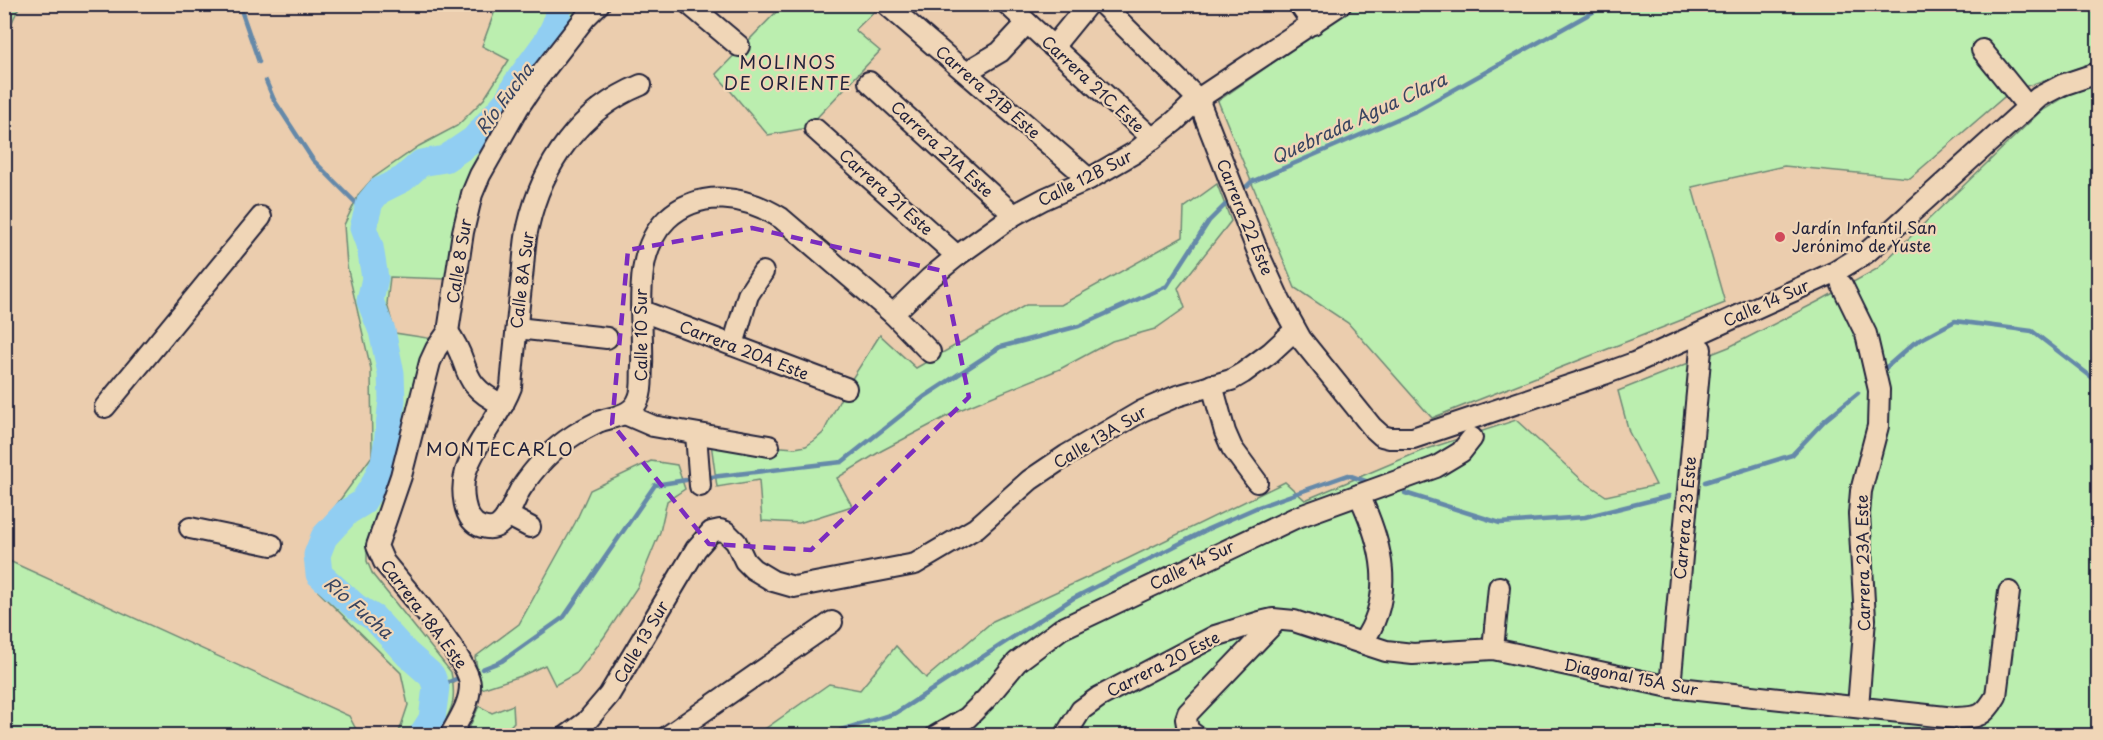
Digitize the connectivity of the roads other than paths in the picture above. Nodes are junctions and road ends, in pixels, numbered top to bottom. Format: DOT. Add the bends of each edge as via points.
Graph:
graph roads {
  1 [pos="599,4"];
  2 [pos="689,4"];
  3 [pos="886,4"];
  4 [pos="1007,4"];
  5 [pos="1088,4"];
  6 [pos="1101,4"];
  7 [pos="1299,4"];
  8 [pos="1341,4"];
  9 [pos="1027,23"];
  10 [pos="1313,24"];
  11 [pos="739,46"];
  12 [pos="1053,47"];
  13 [pos="1982,50"];
  14 [pos="966,72"];
  15 [pos="2098,73"];
  16 [pos="869,82"];
  17 [pos="641,85"];
  18 [pos="1198,99"];
  19 [pos="2028,107"];
  20 [pos="815,129"];
  21 [pos="1153,140"];
  22 [pos="1089,179"];
  23 [pos="1014,215"];
  24 [pos="261,217"];
  25 [pos="957,256"];
  26 [pos="763,272"];
  27 [pos="1842,285"];
  28 [pos="642,311"];
  29 [pos="893,314"];
  30 [pos="517,328"];
  31 [pos="1295,330"];
  32 [pos="448,332"];
  33 [pos="607,338"];
  34 [pos="733,345"];
  35 [pos="1701,349"];
  36 [pos="930,352"];
  37 [pos="1212,385"];
  38 [pos="846,388"];
  39 [pos="503,405"];
  40 [pos="105,407"];
  41 [pos="625,414"];
  42 [pos="696,434"];
  43 [pos="1382,436"];
  44 [pos="1472,438"];
  45 [pos="769,446"];
  46 [pos="1257,482"];
  47 [pos="700,486"];
  48 [pos="1359,495"];
  49 [pos="508,512"];
  50 [pos="530,527"];
  51 [pos="190,528"];
  52 [pos="704,538"];
  53 [pos="272,545"];
  54 [pos="377,546"];
  55 [pos="1499,587"];
  56 [pos="2009,591"];
  57 [pos="1277,620"];
  58 [pos="832,622"];
  59 [pos="1362,643"];
  60 [pos="1493,649"];
  61 [pos="1670,687"];
  62 [pos="1858,707"];
  63 [pos="450,735"];
  64 [pos="567,735"];
  65 [pos="668,735"];
  66 [pos="936,735"];
  67 [pos="1065,735"];
  68 [pos="1197,735"];
  1 -- 32 [label="street, Calle 8 Sur" via="539,77 480,175 463,232"];
  2 -- 11 [label="street"];
  3 -- 14 [label="street, Carrera 21B Este"];
  4 -- 9 [label="street, Carrera 21C Este"];
  5 -- 12 [label="street"];
  6 -- 18 [label="street, Carrera 22 Este"];
  7 -- 10 [label="street"];
  8 -- 10 [label="street, Calle 12B Sur"];
  9 -- 12 [label="street, Carrera 21C Este"];
  9 -- 14 [label="street" via="1000,52"];
  10 -- 18 [label="street, Calle 12B Sur"];
  12 -- 21 [label="street, Carrera 21C Este"];
  13 -- 19 [label="street"];
  14 -- 22 [label="street, Carrera 21B Este"];
  15 -- 19 [label="street, Calle 14 Sur" via="2052,90"];
  16 -- 23 [label="street, Carrera 21A Este"];
  17 -- 30 [label="street, Calle 8A Sur" via="588,117 570,137 549,172 528,229"];
  18 -- 21 [label="street, Calle 12B Sur"];
  18 -- 31 [label="street, Carrera 22 Este" via="1260,257"];
  19 -- 43 [label="street, Calle 14 Sur" via="1866,253 1835,272 1604,374 1413,438"];
  20 -- 25 [label="street, Carrera 21 Este"];
  21 -- 22 [label="street, Calle 12B Sur"];
  22 -- 23 [label="street, Calle 12B Sur"];
  23 -- 25 [label="street, Calle 12B Sur"];
  24 -- 40 [label="street"];
  25 -- 29 [label="street, Calle 12B Sur"];
  26 -- 34 [label="street" via="748,294"];
  27 -- 62 [label="street, Carrera 23A Este" via="1866,334 1880,390 1878,426 1862,482 1859,514 1865,619"];
  28 -- 29 [label="street, Calle 10 Sur" via="643,261 652,240 665,221 683,207 719,198 744,201 781,218"];
  28 -- 34 [label="street, Carrera 20A Este"];
  28 -- 41 [label="street, Calle 10 Sur" via="641,393 634,408"];
  29 -- 36 [label="street"];
  30 -- 33 [label="street"];
  30 -- 39 [label="street, Calle 8A Sur" via="511,387"];
  31 -- 37 [label="street, Calle 13A Sur" via="1257,364 1231,380"];
  31 -- 43 [label="street, Carrera 22 Este" via="1365,421"];
  32 -- 39 [label="street" via="474,386"];
  32 -- 54 [label="street, Calle 8 Sur" via="430,362 404,466"];
  34 -- 38 [label="street, Carrera 20A Este"];
  35 -- 61 [label="street, Carrera 23 Este"];
  37 -- 46 [label="street" via="1232,448"];
  37 -- 52 [label="street, Calle 13A Sur" via="1160,403 1106,432 1030,480 975,528 915,564 794,587 753,569 726,532 715,531"];
  39 -- 49 [label="street, Calle 8A Sur" via="475,450 463,486 471,520 484,528 497,526"];
  41 -- 42 [label="street" via="653,426"];
  41 -- 49 [label="street" via="587,428 550,454 527,479"];
  42 -- 45 [label="street"];
  42 -- 47 [label="street"];
  44 -- 48 [label="street, Calle 14 Sur" via="1452,459"];
  48 -- 59 [label="street" via="1379,544 1383,574 1379,605"];
  48 -- 66 [label="street, Calle 14 Sur" via="1243,541 1061,628 1017,662 966,718"];
  49 -- 50 [label="street"];
  51 -- 53 [label="street"];
  52 -- 64 [label="street, Calle 13 Sur" via="614,688 586,722"];
  54 -- 63 [label="street, Carrera 18A Este" via="384,562 465,665 470,682 466,706"];
  55 -- 60 [label="street"];
  56 -- 62 [label="street, Diagonal 15A Sur" via="1996,696 1988,711 1977,717 1955,718"];
  57 -- 59 [label="street, Diagonal 15A Sur" via="1294,621"];
  57 -- 67 [label="street, Carrera 20 Este" via="1215,636 1099,697 1081,710"];
  57 -- 68 [label="street" via="1188,713 1188,730"];
  58 -- 65 [label="street"];
  59 -- 60 [label="street, Diagonal 15A Sur" via="1413,654"];
  60 -- 61 [label="street, Diagonal 15A Sur"];
  61 -- 62 [label="street, Diagonal 15A Sur"];
}
